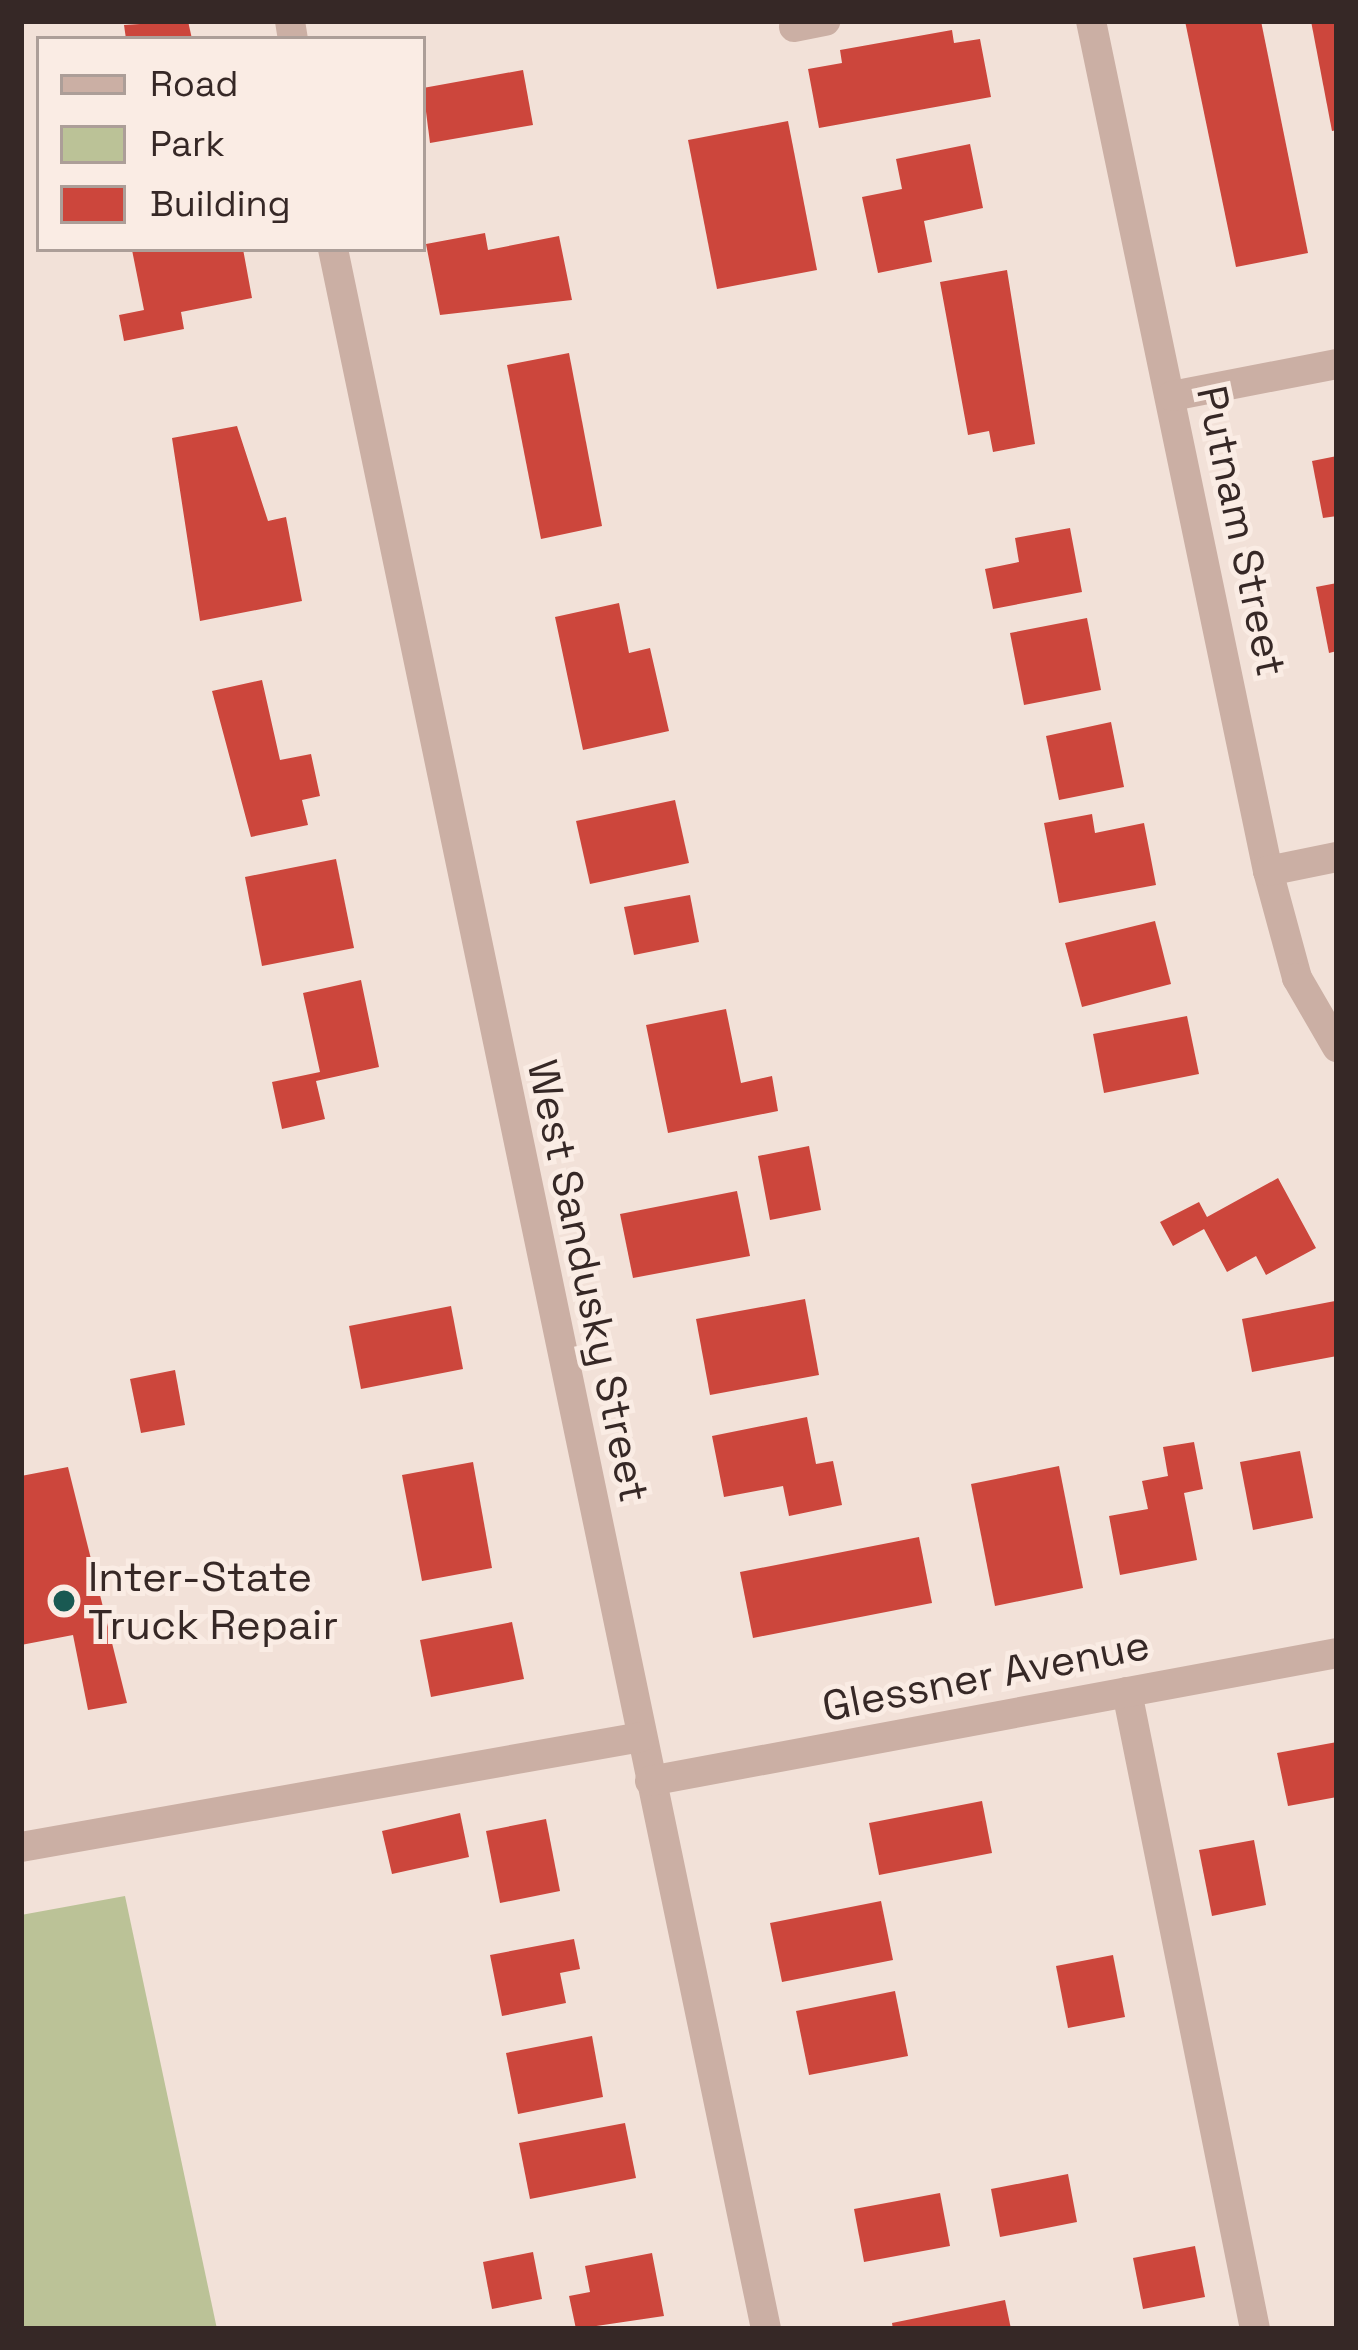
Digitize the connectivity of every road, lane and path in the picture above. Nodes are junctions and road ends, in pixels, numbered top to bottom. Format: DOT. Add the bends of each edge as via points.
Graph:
graph roads {
  1 [pos="825,21"];
  2 [pos="1091,21"];
  3 [pos="794,26"];
  4 [pos="334,252"];
  5 [pos="1337,364"];
  6 [pos="1172,396"];
  7 [pos="1337,856"];
  8 [pos="1268,871"];
  9 [pos="1337,1047"];
  10 [pos="1337,1653"];
  11 [pos="1127,1692"];
  12 [pos="641,1737"];
  13 [pos="650,1781"];
  14 [pos="21,1846"];
  15 [pos="766,2329"];
  16 [pos="1255,2329"];
  1 -- 3 [label="street"];
  2 -- 6 [label="street, Putnam Street"];
  4 -- 12 [label="street, West Sandusky Street"];
  5 -- 6 [label="street"];
  6 -- 8 [label="street, Putnam Street"];
  7 -- 8 [label="street"];
  8 -- 9 [label="street, Putnam Street" via="1297,978"];
  10 -- 11 [label="street, Glessner Avenue"];
  11 -- 13 [label="street, Glessner Avenue"];
  11 -- 16 [label="street"];
  12 -- 13 [label="street, West Sandusky Street"];
  12 -- 14 [label="street"];
  13 -- 15 [label="street, West Sandusky Street"];
}
